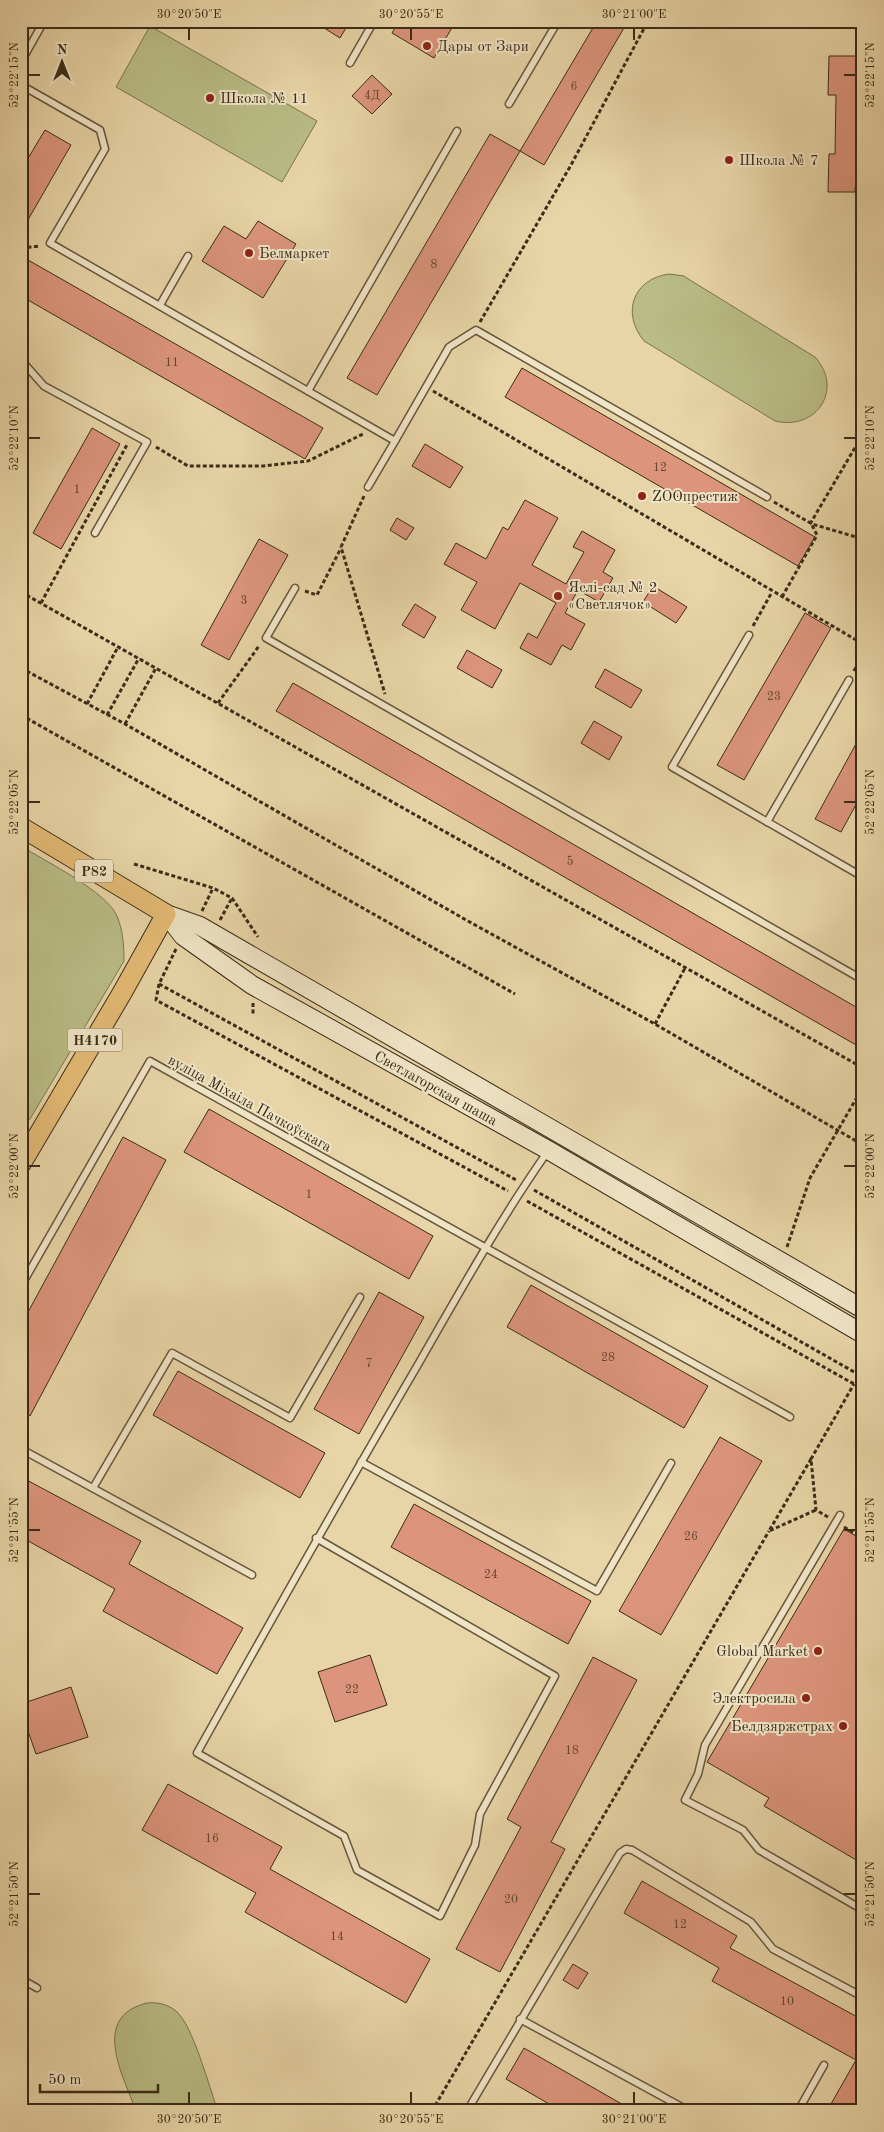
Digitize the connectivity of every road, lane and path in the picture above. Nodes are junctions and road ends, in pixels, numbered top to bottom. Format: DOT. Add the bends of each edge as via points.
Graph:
graph roads {
  1 [pos="44,21"];
  2 [pos="374,21"];
  3 [pos="558,21"];
  4 [pos="648,21"];
  5 [pos="21,62"];
  6 [pos="350,63"];
  7 [pos="21,85"];
  8 [pos="509,104"];
  9 [pos="457,132"];
  10 [pos="53,244"];
  11 [pos="21,248"];
  12 [pos="188,256"];
  13 [pos="160,306"];
  14 [pos="476,330"];
  15 [pos="21,360"];
  16 [pos="426,387"];
  17 [pos="308,391"];
  18 [pos="374,429"];
  19 [pos="133,434"];
  20 [pos="863,434"];
  21 [pos="395,441"];
  22 [pos="147,442"];
  23 [pos="368,487"];
  24 [pos="767,497"];
  25 [pos="811,524"];
  26 [pos="96,533"];
  27 [pos="863,539"];
  28 [pos="341,547"];
  29 [pos="295,588"];
  30 [pos="21,592"];
  31 [pos="772,592"];
  32 [pos="782,597"];
  33 [pos="41,603"];
  34 [pos="748,635"];
  35 [pos="266,638"];
  36 [pos="863,644"];
  37 [pos="118,647"];
  38 [pos="863,654"];
  39 [pos="139,658"];
  40 [pos="21,668"];
  41 [pos="156,668"];
  42 [pos="849,680"];
  43 [pos="218,703"];
  44 [pos="87,704"];
  45 [pos="390,709"];
  46 [pos="21,715"];
  47 [pos="107,715"];
  48 [pos="125,724"];
  49 [pos="767,822"];
  50 [pos="21,827"];
  51 [pos="134,864"];
  52 [pos="863,877"];
  53 [pos="213,888"];
  54 [pos="232,898"];
  55 [pos="203,910"];
  56 [pos="166,914"];
  57 [pos="211,915"];
  58 [pos="258,937"];
  59 [pos="685,968"];
  60 [pos="863,980"];
  61 [pos="159,984"];
  62 [pos="515,994"];
  63 [pos="655,1024"];
  64 [pos="863,1068"];
  65 [pos="863,1087"];
  66 [pos="836,1130"];
  67 [pos="863,1145"];
  68 [pos="548,1150"];
  69 [pos="23,1157"];
  70 [pos="525,1184"];
  71 [pos="789,1243"];
  72 [pos="486,1248"];
  73 [pos="21,1286"];
  74 [pos="360,1297"];
  75 [pos="863,1309"];
  76 [pos="863,1334"];
  77 [pos="863,1377"];
  78 [pos="854,1384"];
  79 [pos="790,1417"];
  80 [pos="21,1448"];
  81 [pos="811,1459"];
  82 [pos="361,1462"];
  83 [pos="671,1463"];
  84 [pos="93,1488"];
  85 [pos="816,1510"];
  86 [pos="840,1515"];
  87 [pos="836,1522"];
  88 [pos="769,1531"];
  89 [pos="316,1538"];
  90 [pos="863,1538"];
  91 [pos="252,1575"];
  92 [pos="863,1910"];
  93 [pos="21,1979"];
  94 [pos="37,1988"];
  95 [pos="863,1997"];
  96 [pos="520,2019"];
  97 [pos="824,2066"];
  98 [pos="432,2111"];
  99 [pos="467,2111"];
  100 [pos="689,2111"];
  101 [pos="798,2111"];
  1 -- 5 [label="lane"];
  2 -- 6 [label="lane"];
  3 -- 8 [label="lane"];
  4 -- 14 [label="path" via="571,165"];
  7 -- 10 [label="lane" via="100,130 105,149 50,243"];
  9 -- 17 [label="lane"];
  10 -- 11 [label="path"];
  10 -- 13 [label="lane"];
  12 -- 13 [label="lane"];
  13 -- 17 [label="lane"];
  14 -- 16 [label="lane" via="449,347"];
  14 -- 24 [label="lane"];
  15 -- 19 [label="lane" via="44,386"];
  16 -- 21 [label="lane"];
  16 -- 31 [label="path"];
  17 -- 18 [label="lane"];
  18 -- 21 [label="lane"];
  18 -- 22 [label="path" via="308,461 263,466 188,466"];
  19 -- 22 [label="lane"];
  19 -- 33 [label="path"];
  20 -- 25 [label="path"];
  21 -- 23 [label="lane"];
  22 -- 26 [label="lane"];
  23 -- 28 [label="path"];
  24 -- 25 [label="path"];
  25 -- 27 [label="path"];
  25 -- 32 [label="path" via="818,534"];
  28 -- 29 [label="path" via="316,595"];
  28 -- 45 [label="path"];
  29 -- 35 [label="lane"];
  30 -- 33 [label="path"];
  31 -- 32 [label="path"];
  31 -- 34 [label="path"];
  32 -- 36 [label="path"];
  33 -- 37 [label="path"];
  34 -- 49 [label="lane" via="672,767"];
  35 -- 43 [label="path"];
  35 -- 45 [label="lane"];
  37 -- 39 [label="path"];
  37 -- 44 [label="path"];
  38 -- 42 [label="path"];
  39 -- 41 [label="path"];
  39 -- 47 [label="path"];
  40 -- 44 [label="path"];
  41 -- 43 [label="path"];
  41 -- 48 [label="path"];
  42 -- 49 [label="lane"];
  43 -- 59 [label="path"];
  44 -- 47 [label="path"];
  45 -- 60 [label="lane"];
  46 -- 62 [label="path"];
  47 -- 48 [label="path"];
  48 -- 63 [label="path" via="466,920"];
  49 -- 52 [label="lane"];
  50 -- 56 [label="main road, Светлагорская шаша / Р82"];
  51 -- 53 [label="path"];
  53 -- 54 [label="path"];
  53 -- 55 [label="path"];
  54 -- 57 [label="path" via="220,921"];
  54 -- 58 [label="path"];
  56 -- 68 [label="main road, Светлагорская шаша / Р82" via="182,936 252,985"];
  56 -- 69 [label="main road, Н4170"];
  56 -- 75 [label="main road" via="200,926"];
  59 -- 63 [label="path"];
  59 -- 64 [label="path"];
  61 -- 70 [label="path"];
  63 -- 66 [label="path"];
  65 -- 66 [label="path"];
  66 -- 67 [label="path"];
  66 -- 71 [label="path" via="810,1178"];
  68 -- 70 [label="lane"];
  68 -- 76 [label="main road, Светлагорская шаша / Р82"];
  70 -- 72 [label="lane"];
  70 -- 77 [label="path"];
  72 -- 73 [label="lane, вуліца Міхаіла Пачкоўскага" via="150,1061"];
  72 -- 79 [label="lane"];
  72 -- 82 [label="lane"];
  74 -- 84 [label="lane" via="290,1418 172,1354"];
  78 -- 81 [label="path"];
  80 -- 84 [label="lane"];
  81 -- 85 [label="path"];
  81 -- 88 [label="path"];
  82 -- 83 [label="lane" via="597,1591"];
  82 -- 89 [label="lane"];
  84 -- 91 [label="lane"];
  85 -- 87 [label="path"];
  85 -- 88 [label="path"];
  86 -- 87 [label="lane"];
  87 -- 90 [label="path"];
  87 -- 92 [label="lane" via="705,1745 698,1774 685,1800 743,1830 759,1850"];
  88 -- 98 [label="path"];
  89 -- 89 [label="lane" via="197,1753 344,1836 357,1870 440,1916 475,1845 480,1814 555,1676"];
  93 -- 94 [label="lane"];
  95 -- 96 [label="lane" via="773,1949 751,1922 626,1849 620,1853"];
  96 -- 99 [label="lane"];
  96 -- 100 [label="lane"];
  97 -- 101 [label="lane"];
}
